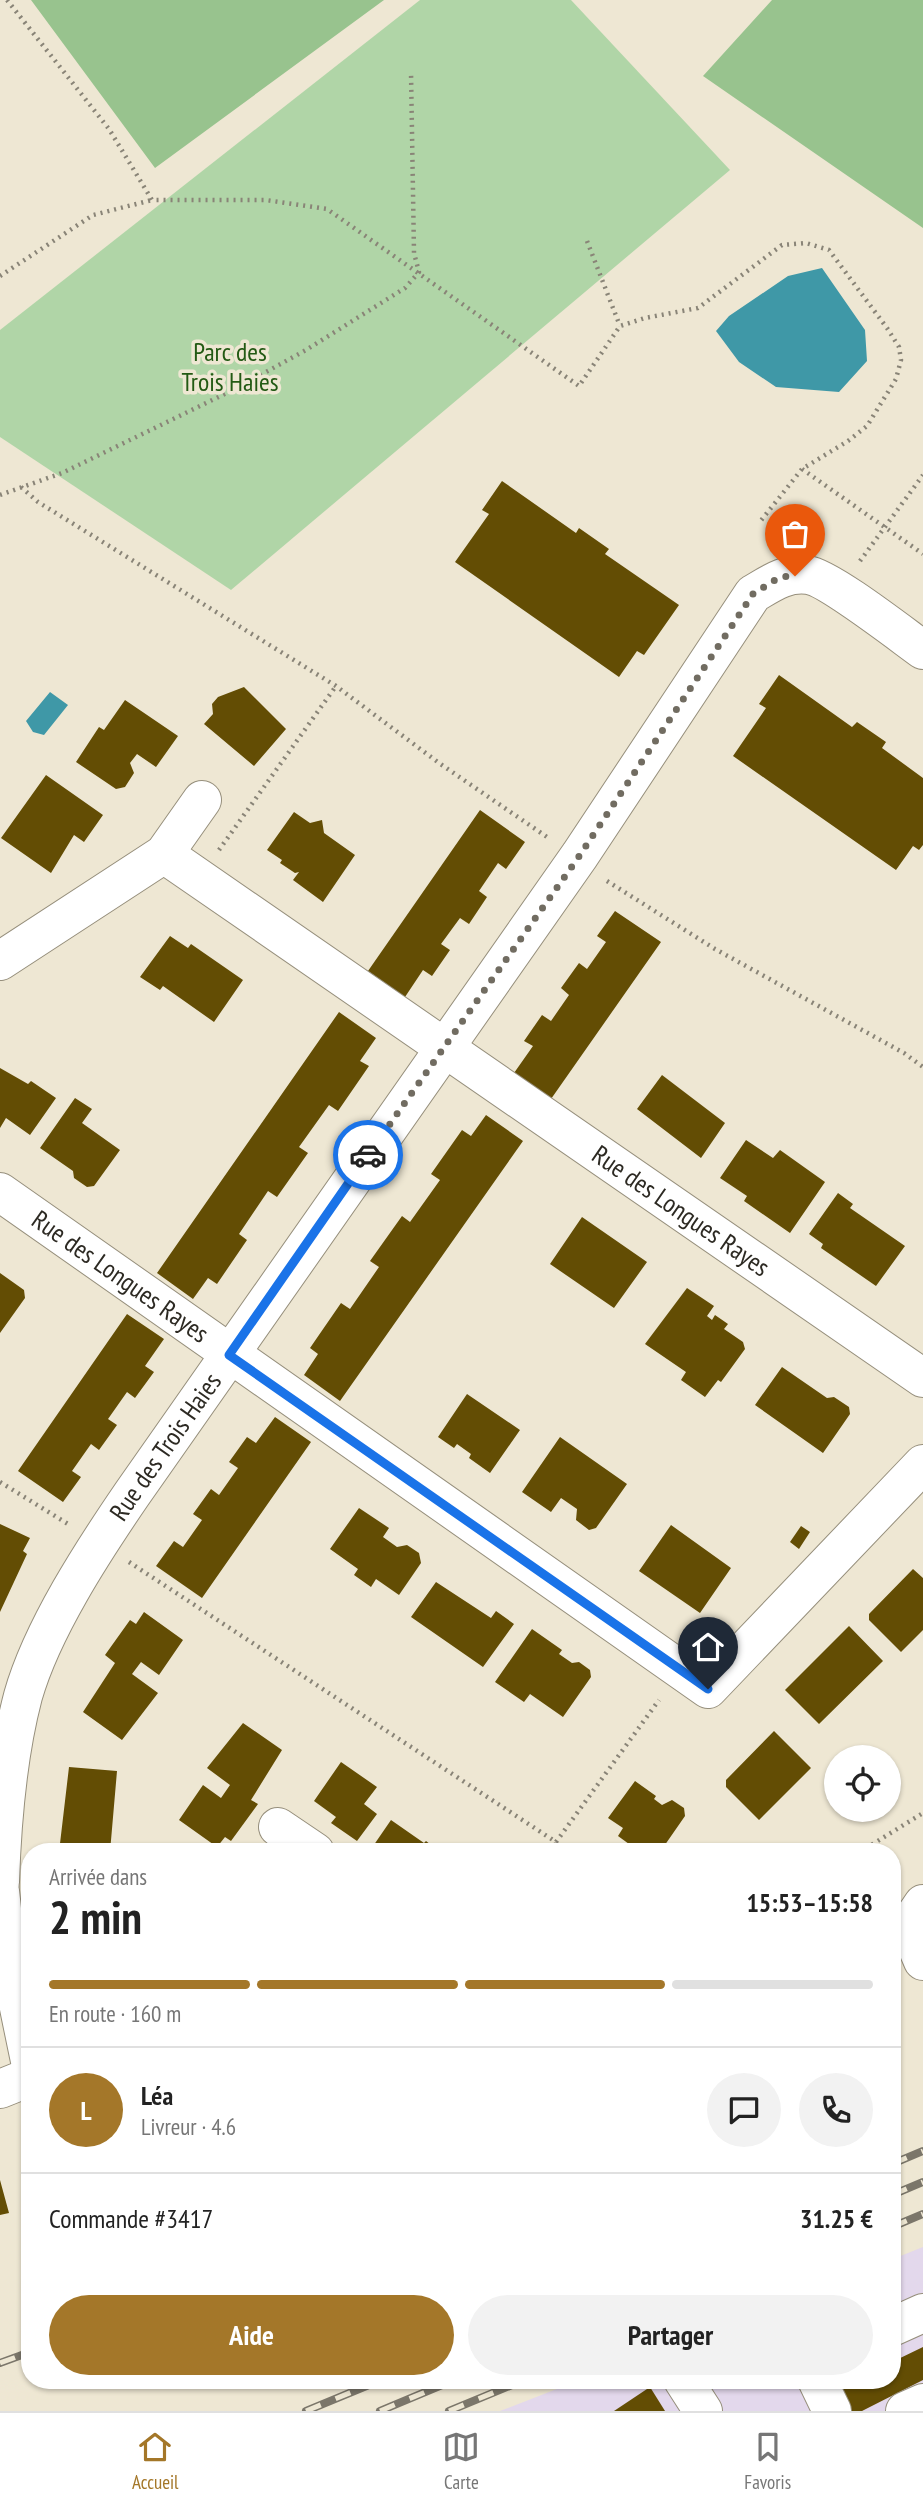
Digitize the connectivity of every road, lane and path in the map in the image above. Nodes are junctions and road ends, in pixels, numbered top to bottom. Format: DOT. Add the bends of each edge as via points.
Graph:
graph roads {
  1 [pos="7,0"];
  2 [pos="411,72"];
  3 [pos="152,200"];
  4 [pos="587,241"];
  5 [pos="419,272"];
  6 [pos="0,276"];
  7 [pos="620,326"];
  8 [pos="802,468"];
  9 [pos="923,475"];
  10 [pos="21,487"];
  11 [pos="0,495"];
  12 [pos="759,523"];
  13 [pos="883,526"];
  14 [pos="923,554"];
  15 [pos="840,592"];
  16 [pos="923,650"];
  17 [pos="336,686"];
  18 [pos="202,800"];
  19 [pos="164,854"];
  20 [pos="580,855"];
  21 [pos="200,877"];
  22 [pos="0,961"];
  23 [pos="444,1047"];
  24 [pos="923,1067"];
  25 [pos="0,1192"];
  26 [pos="229,1355"];
  27 [pos="923,1378"];
  28 [pos="923,1464"];
  29 [pos="0,1482"];
  30 [pos="99,1542"];
  31 [pos="680,1671"];
  32 [pos="12,1691"];
  33 [pos="923,1813"];
  34 [pos="278,1827"];
  35 [pos="556,1842"];
  36 [pos="302,1843"];
  37 [pos="875,1843"];
  38 [pos="0,1882"];
  39 [pos="0,1891"];
  40 [pos="923,1904"];
  41 [pos="923,1961"];
  42 [pos="21,2018"];
  43 [pos="21,2081"];
  44 [pos="0,2089"];
  45 [pos="923,2314"];
  46 [pos="901,2324"];
  47 [pos="690,2389"];
  48 [pos="821,2389"];
  49 [pos="923,2403"];
  50 [pos="703,2411"];
  51 [pos="832,2411"];
  52 [pos="905,2411"];
  1 -- 3 [label="path" via="109,129"];
  2 -- 5 [label="path" via="414,253"];
  3 -- 5 [label="path" via="266,200 327,209"];
  3 -- 6 [label="path" via="93,215"];
  4 -- 7 [label="path"];
  5 -- 7 [label="path" via="579,386"];
  5 -- 10 [label="path" via="405,288 235,389 62,473"];
  7 -- 8 [label="path" via="698,308 782,246 806,243 829,250 887,328 901,360 896,379 867,426"];
  8 -- 12 [label="path"];
  8 -- 13 [label="path"];
  9 -- 13 [label="path"];
  10 -- 11 [label="path"];
  10 -- 17 [label="path" via="38,502"];
  13 -- 14 [label="path"];
  13 -- 15 [label="path"];
  15 -- 16 [label="street, Rue des Trois Haies"];
  15 -- 20 [label="street, Rue des Trois Haies" via="809,575 780,577 753,594"];
  17 -- 20 [label="path" via="439,763"];
  17 -- 21 [label="path"];
  18 -- 19 [label="street"];
  19 -- 21 [label="street, Rue des Longues Rayes"];
  19 -- 22 [label="street"];
  20 -- 23 [label="street, Rue des Trois Haies"];
  20 -- 24 [label="path" via="602,877 715,949"];
  21 -- 23 [label="street, Rue des Longues Rayes"];
  23 -- 26 [label="street, Rue des Trois Haies"];
  23 -- 27 [label="street, Rue des Longues Rayes"];
  25 -- 26 [label="street, Rue des Longues Rayes"];
  26 -- 30 [label="street, Rue des Trois Haies"];
  26 -- 31 [label="street, Rue des Longues Rayes"];
  28 -- 31 [label="street, Rue des Longues Rayes" via="708,1689"];
  29 -- 30 [label="path"];
  30 -- 32 [label="street, Rue des Trois Haies"];
  30 -- 35 [label="path"];
  31 -- 35 [label="path"];
  32 -- 38 [label="street, Rue des Trois Haies"];
  33 -- 37 [label="path"];
  34 -- 36 [label="street"];
  39 -- 42 [label="street"];
  40 -- 41 [label="street" via="908,1926"];
  43 -- 44 [label="street"];
  45 -- 46 [label="street"];
  47 -- 50 [label="street"];
  48 -- 51 [label="street"];
  49 -- 52 [label="street"];
}
